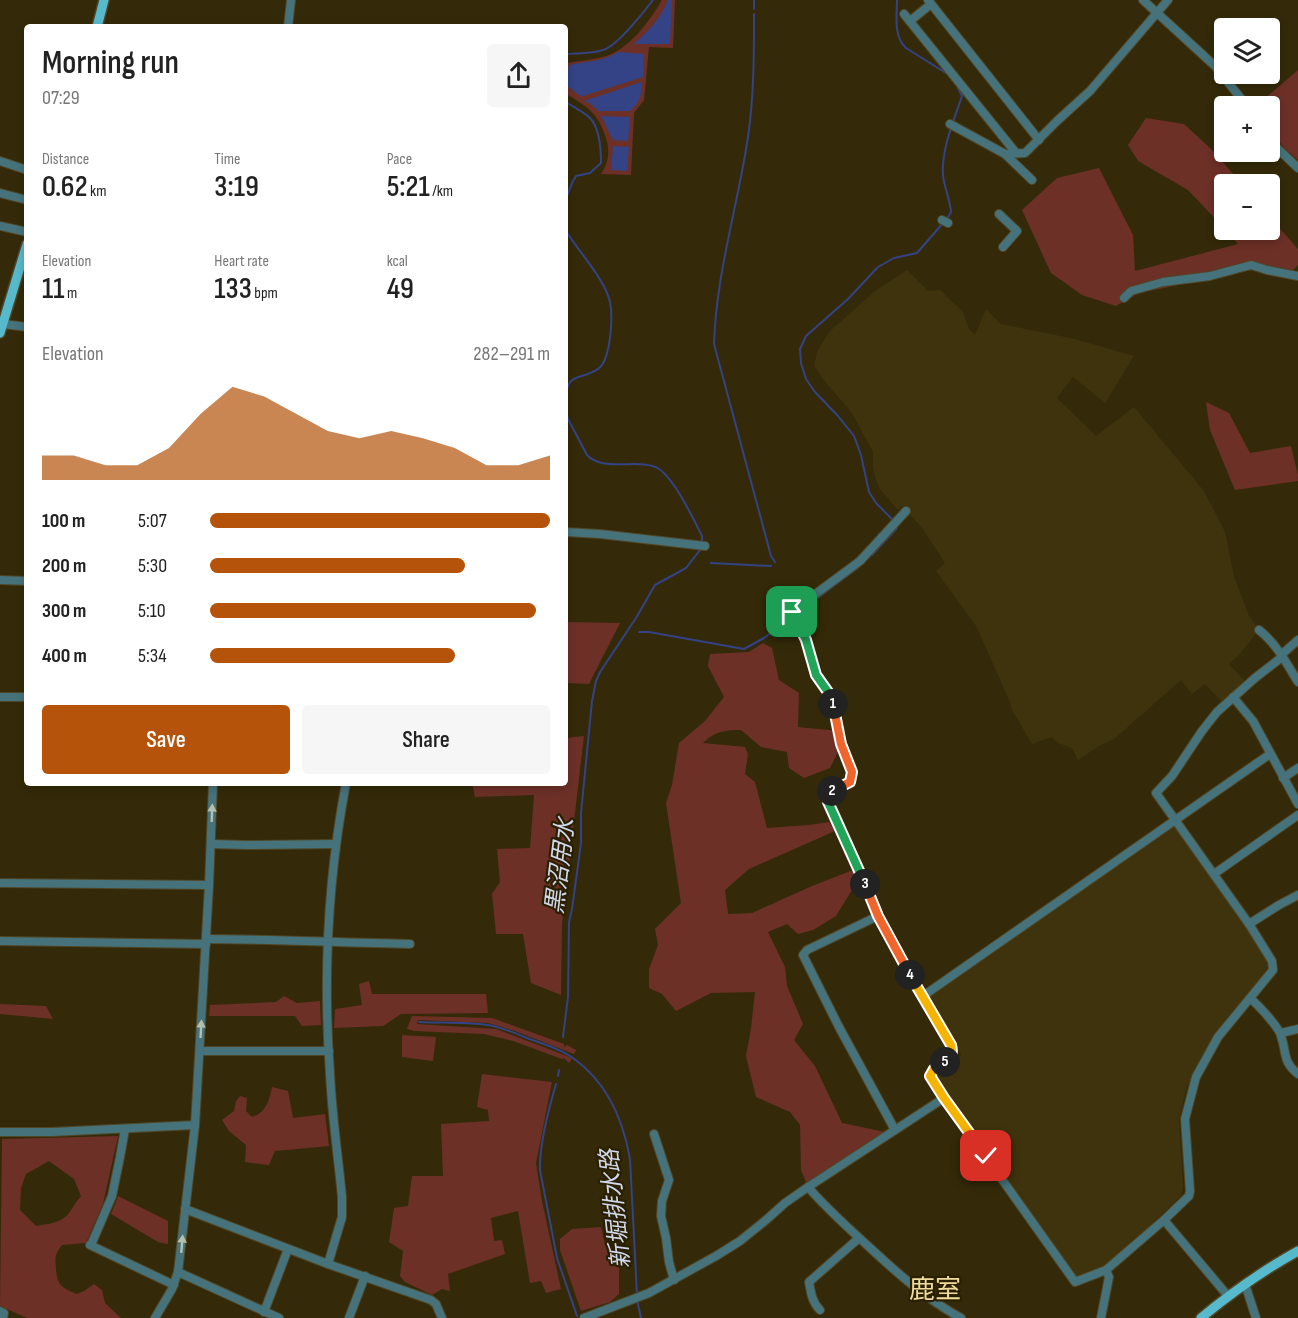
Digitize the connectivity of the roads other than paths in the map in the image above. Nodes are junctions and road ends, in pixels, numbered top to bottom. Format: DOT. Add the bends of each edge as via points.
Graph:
graph roads {
  1 [pos="104,0"];
  2 [pos="291,0"];
  3 [pos="1143,0"];
  4 [pos="1168,0"];
  5 [pos="929,2"];
  6 [pos="1157,12"];
  7 [pos="904,14"];
  8 [pos="910,21"];
  9 [pos="98,24"];
  10 [pos="288,24"];
  11 [pos="1239,96"];
  12 [pos="954,125"];
  13 [pos="1039,140"];
  14 [pos="1280,151"];
  15 [pos="1016,153"];
  16 [pos="1005,154"];
  17 [pos="0,161"];
  18 [pos="1298,168"];
  19 [pos="24,169"];
  20 [pos="1032,180"];
  21 [pos="0,193"];
  22 [pos="24,199"];
  23 [pos="999,214"];
  24 [pos="0,226"];
  25 [pos="24,232"];
  26 [pos="1003,247"];
  27 [pos="24,255"];
  28 [pos="1298,276"];
  29 [pos="1124,298"];
  30 [pos="24,327"];
  31 [pos="1,328"];
  32 [pos="906,511"];
  33 [pos="568,532"];
  34 [pos="705,546"];
  35 [pos="0,580"];
  36 [pos="24,580"];
  37 [pos="1259,630"];
  38 [pos="1298,640"];
  39 [pos="1281,656"];
  40 [pos="1298,682"];
  41 [pos="0,697"];
  42 [pos="24,697"];
  43 [pos="1233,697"];
  44 [pos="1270,754"];
  45 [pos="1298,768"];
  46 [pos="1283,778"];
  47 [pos="213,786"];
  48 [pos="346,786"];
  49 [pos="1298,804"];
  50 [pos="1298,815"];
  51 [pos="1176,820"];
  52 [pos="211,844"];
  53 [pos="336,844"];
  54 [pos="1214,874"];
  55 [pos="0,883"];
  56 [pos="209,885"];
  57 [pos="1298,895"];
  58 [pos="878,916"];
  59 [pos="1249,924"];
  60 [pos="0,941"];
  61 [pos="206,941"];
  62 [pos="329,943"];
  63 [pos="410,944"];
  64 [pos="923,996"];
  65 [pos="1251,999"];
  66 [pos="1298,1029"];
  67 [pos="1281,1033"];
  68 [pos="200,1051"];
  69 [pos="329,1051"];
  70 [pos="1298,1074"];
  71 [pos="944,1098"];
  72 [pos="195,1125"];
  73 [pos="125,1129"];
  74 [pos="895,1130"];
  75 [pos="0,1132"];
  76 [pos="654,1134"];
  77 [pos="808,1187"];
  78 [pos="185,1209"];
  79 [pos="1164,1220"];
  80 [pos="859,1238"];
  81 [pos="288,1249"];
  82 [pos="1298,1251"];
  83 [pos="328,1264"];
  84 [pos="1106,1270"];
  85 [pos="178,1272"];
  86 [pos="365,1276"];
  87 [pos="674,1280"];
  88 [pos="1245,1284"];
  89 [pos="174,1285"];
  90 [pos="1228,1296"];
  91 [pos="0,1311"];
  92 [pos="820,1311"];
  93 [pos="264,1312"];
  94 [pos="3,1318"];
  95 [pos="155,1318"];
  96 [pos="279,1318"];
  97 [pos="349,1318"];
  98 [pos="442,1318"];
  99 [pos="584,1318"];
  100 [pos="961,1318"];
  101 [pos="1101,1318"];
  102 [pos="1201,1318"];
  103 [pos="1256,1318"];
  1 -- 9 [label="main road"];
  2 -- 10 [label="street"];
  3 -- 6 [label="street"];
  4 -- 6 [label="street"];
  5 -- 8 [label="street"];
  5 -- 13 [label="street"];
  6 -- 11 [label="street" via="1215,66"];
  6 -- 13 [label="street" via="1090,91"];
  7 -- 8 [label="street"];
  8 -- 15 [label="street"];
  12 -- 16 [label="street"];
  13 -- 15 [label="street" via="1025,153"];
  14 -- 18 [label="street"];
  15 -- 16 [label="street"];
  16 -- 20 [label="street"];
  17 -- 19 [label="street"];
  21 -- 22 [label="street"];
  23 -- 26 [label="street" via="1017,231"];
  24 -- 25 [label="street"];
  27 -- 31 [label="main road"];
  28 -- 29 [label="street" via="1251,264 1210,276 1162,282 1131,291"];
  30 -- 31 [label="street"];
  32 -- 58 [label="street" via="860,561 789,613 806,640 816,675 834,705 841,744 852,772 850,782 833,791 828,802"];
  33 -- 34 [label="street"];
  35 -- 36 [label="street"];
  37 -- 39 [label="street"];
  38 -- 39 [label="street"];
  39 -- 40 [label="street"];
  39 -- 43 [label="street"];
  41 -- 42 [label="street"];
  43 -- 44 [label="street" via="1253,722"];
  43 -- 51 [label="street" via="1202,730 1156,793"];
  44 -- 46 [label="street"];
  44 -- 51 [label="street"];
  45 -- 46 [label="street"];
  46 -- 49 [label="street"];
  52 -- 47 [label="street, one-way"];
  48 -- 53 [label="street"];
  50 -- 54 [label="street"];
  51 -- 54 [label="street"];
  51 -- 64 [label="street"];
  52 -- 53 [label="street"];
  52 -- 56 [label="street"];
  53 -- 62 [label="street"];
  54 -- 59 [label="street"];
  55 -- 56 [label="street"];
  56 -- 61 [label="street"];
  57 -- 59 [label="street"];
  58 -- 64 [label="street"];
  58 -- 74 [label="street" via="803,955"];
  59 -- 65 [label="street" via="1274,966"];
  60 -- 61 [label="street"];
  61 -- 62 [label="street" via="282,939"];
  68 -- 61 [label="street, one-way"];
  62 -- 63 [label="street"];
  62 -- 69 [label="street"];
  64 -- 71 [label="street" via="953,1051 930,1076"];
  65 -- 67 [label="street"];
  65 -- 79 [label="street" via="1218,1037 1196,1077 1185,1119 1190,1191"];
  66 -- 67 [label="street"];
  67 -- 70 [label="street" via="1286,1059"];
  68 -- 69 [label="street"];
  68 -- 72 [label="street"];
  69 -- 83 [label="street" via="342,1216"];
  71 -- 74 [label="street"];
  71 -- 84 [label="street" via="1075,1282"];
  72 -- 73 [label="street"];
  72 -- 78 [label="street"];
  73 -- 75 [label="street"];
  73 -- 89 [label="street" via="112,1196 91,1245"];
  74 -- 77 [label="street"];
  76 -- 87 [label="street" via="669,1180 662,1216"];
  77 -- 80 [label="street"];
  77 -- 87 [label="street" via="740,1240"];
  78 -- 81 [label="street"];
  85 -- 78 [label="street, one-way"];
  79 -- 84 [label="street"];
  79 -- 90 [label="street"];
  80 -- 92 [label="street" via="809,1282 814,1304"];
  80 -- 100 [label="street" via="899,1275"];
  81 -- 83 [label="street"];
  81 -- 93 [label="street"];
  82 -- 88 [label="main road"];
  83 -- 86 [label="street"];
  84 -- 101 [label="street"];
  85 -- 89 [label="street"];
  85 -- 93 [label="street"];
  86 -- 97 [label="street"];
  86 -- 98 [label="street" via="431,1300"];
  87 -- 99 [label="street"];
  88 -- 90 [label="main road"];
  88 -- 103 [label="street"];
  89 -- 95 [label="street"];
  90 -- 102 [label="main road"];
  91 -- 94 [label="street"];
  93 -- 96 [label="street"];
}
